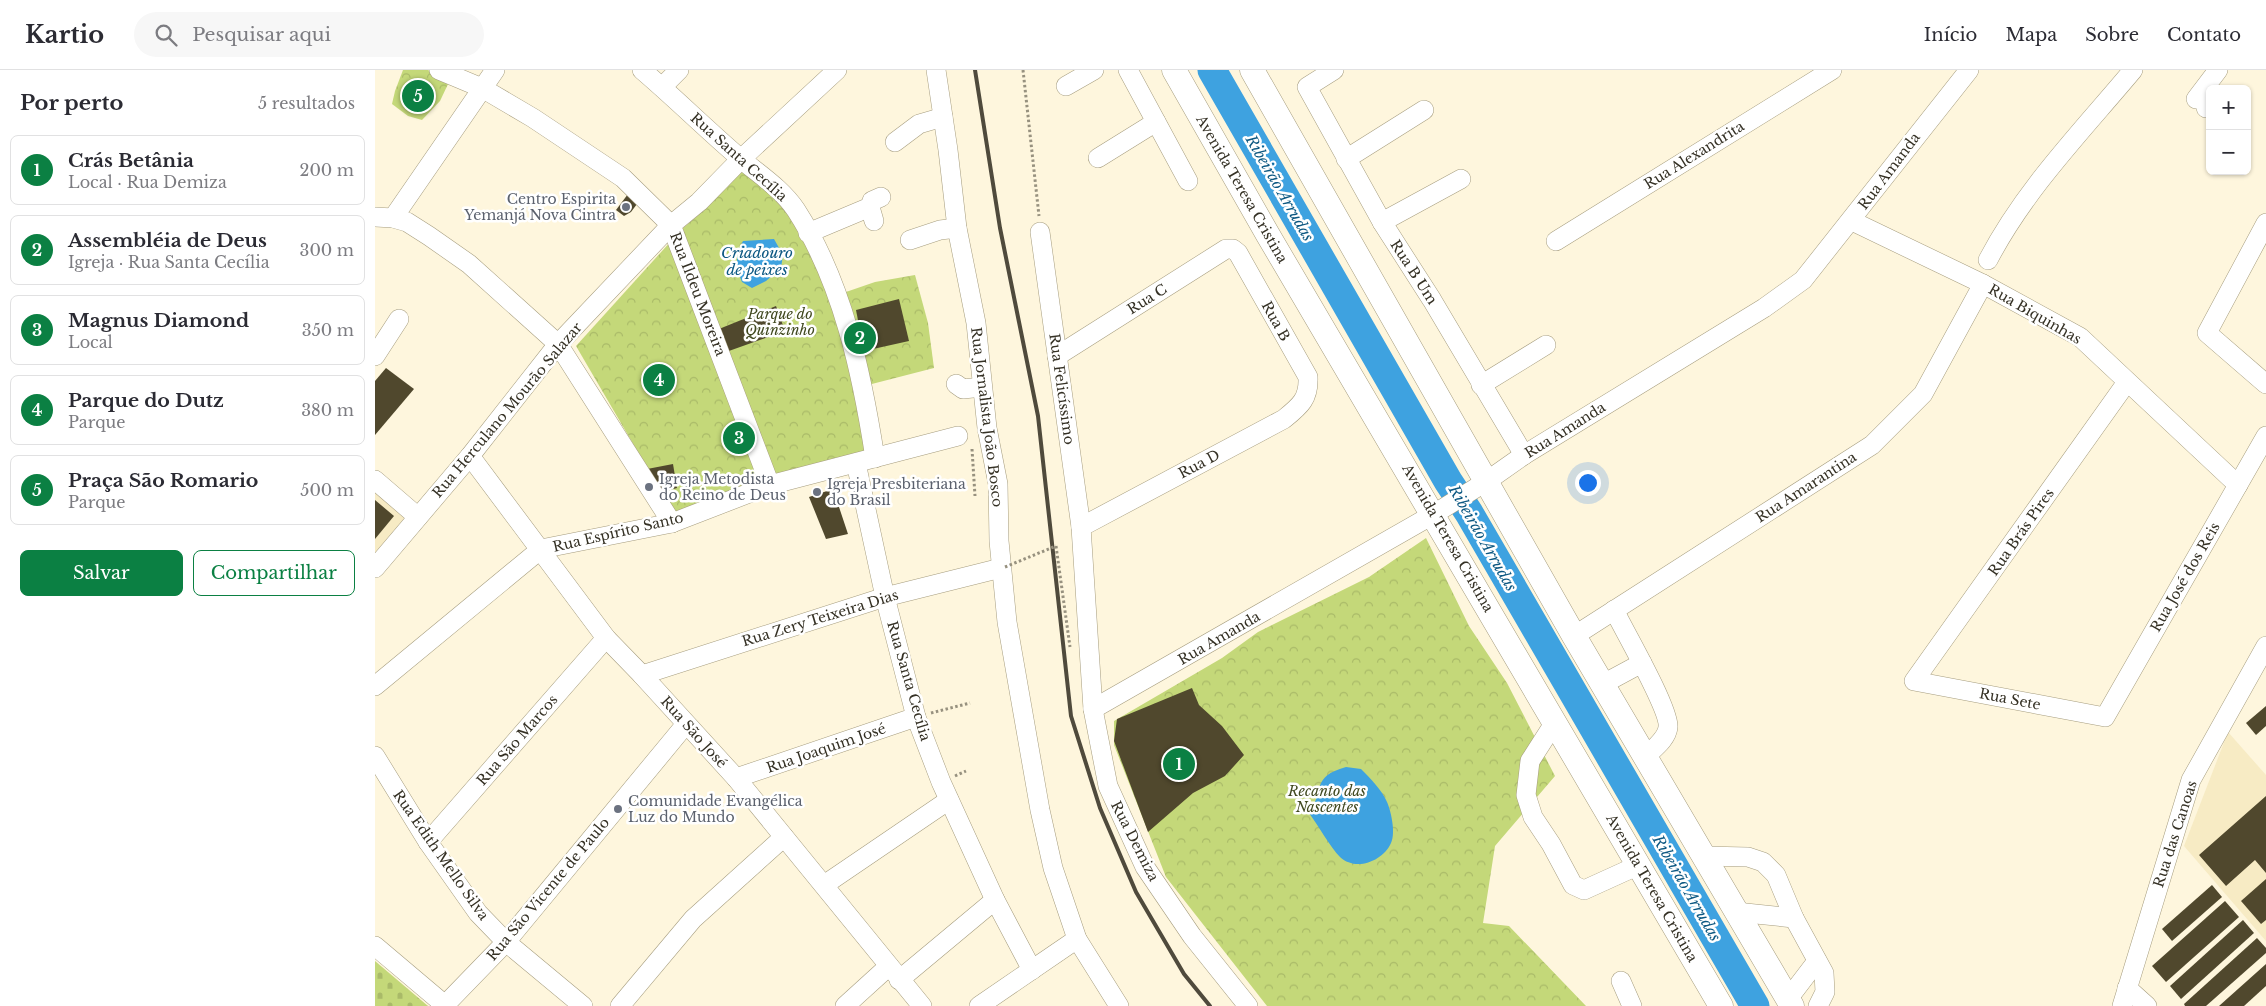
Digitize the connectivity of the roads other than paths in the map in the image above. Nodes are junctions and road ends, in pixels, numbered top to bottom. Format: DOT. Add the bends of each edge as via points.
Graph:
graph roads {
  1 [pos="439,70"];
  2 [pos="495,70"];
  3 [pos="642,70"];
  4 [pos="679,70"];
  5 [pos="837,70"];
  6 [pos="936,70"];
  7 [pos="1093,70"];
  8 [pos="1128,70"];
  9 [pos="1174,70"];
  10 [pos="1252,70"];
  11 [pos="1335,70"];
  12 [pos="1832,70"];
  13 [pos="1969,70"];
  14 [pos="2133,70"];
  15 [pos="2218,70"];
  16 [pos="2233,70"];
  17 [pos="2223,85"];
  18 [pos="1067,86"];
  19 [pos="662,87"];
  20 [pos="481,88"];
  21 [pos="2204,103"];
  22 [pos="1424,110"];
  23 [pos="943,117"];
  24 [pos="1156,122"];
  25 [pos="895,142"];
  26 [pos="1098,158"];
  27 [pos="1346,158"];
  28 [pos="741,159"];
  29 [pos="1461,179"];
  30 [pos="1189,181"];
  31 [pos="875,209"];
  32 [pos="384,218"];
  33 [pos="1852,221"];
  34 [pos="1382,222"];
  35 [pos="2266,223"];
  36 [pos="671,225"];
  37 [pos="957,228"];
  38 [pos="1040,232"];
  39 [pos="808,233"];
  40 [pos="910,240"];
  41 [pos="1556,241"];
  42 [pos="1238,253"];
  43 [pos="1989,260"];
  44 [pos="1983,284"];
  45 [pos="399,319"];
  46 [pos="558,344"];
  47 [pos="1546,345"];
  48 [pos="375,356"];
  49 [pos="1057,356"];
  50 [pos="2127,382"];
  51 [pos="956,384"];
  52 [pos="1481,384"];
  53 [pos="2266,384"];
  54 [pos="982,387"];
  55 [pos="1309,390"];
  56 [pos="2266,436"];
  57 [pos="964,438"];
  58 [pos="1524,455"];
  59 [pos="470,456"];
  60 [pos="875,458"];
  61 [pos="856,463"];
  62 [pos="375,480"];
  63 [pos="1481,485"];
  64 [pos="2238,485"];
  65 [pos="770,486"];
  66 [pos="1440,510"];
  67 [pos="418,517"];
  68 [pos="671,522"];
  69 [pos="1081,527"];
  70 [pos="541,549"];
  71 [pos="375,568"];
  72 [pos="1003,568"];
  73 [pos="885,596"];
  74 [pos="1614,610"];
  75 [pos="1574,636"];
  76 [pos="606,638"];
  77 [pos="2266,646"];
  78 [pos="1641,664"];
  79 [pos="642,674"];
  80 [pos="1914,681"];
  81 [pos="1603,684"];
  82 [pos="375,686"];
  83 [pos="1093,709"];
  84 [pos="2105,717"];
  85 [pos="916,718"];
  86 [pos="1555,722"];
  87 [pos="687,724"];
  88 [pos="375,756"];
  89 [pos="1645,757"];
  90 [pos="736,778"];
  91 [pos="949,800"];
  92 [pos="784,837"];
  93 [pos="428,842"];
  94 [pos="1703,856"];
  95 [pos="1639,865"];
  96 [pos="824,885"];
  97 [pos="995,900"];
  98 [pos="1736,912"];
  99 [pos="1794,918"];
  100 [pos="1077,939"];
  101 [pos="506,942"];
  102 [pos="375,946"];
  103 [pos="1817,961"];
  104 [pos="1032,970"];
  105 [pos="894,973"];
  106 [pos="1621,981"];
  107 [pos="2127,988"];
  108 [pos="1790,1003"];
  109 [pos="2143,1005"];
  110 [pos="446,1006"];
  111 [pos="583,1006"];
  112 [pos="619,1006"];
  113 [pos="845,1006"];
  114 [pos="923,1006"];
  115 [pos="979,1006"];
  116 [pos="1119,1006"];
  117 [pos="1248,1006"];
  118 [pos="1633,1006"];
  119 [pos="1721,1006"];
  120 [pos="1818,1006"];
  121 [pos="2122,1006"];
  1 -- 20 [label="street, Rua Ildeu Moreira"];
  2 -- 20 [label="street"];
  3 -- 19 [label="street, Rua Santa Cecília"];
  4 -- 19 [label="street"];
  5 -- 28 [label="street, Rua Herculano Mourão Salazar"];
  6 -- 23 [label="street, Rua Jornalista João Bosco"];
  7 -- 18 [label="street"];
  8 -- 24 [label="street"];
  9 -- 66 [label="main road, Avenida Teresa Cristina" via="1268,235"];
  10 -- 63 [label="main road"];
  11 -- 27 [label="street, Rua B Um" via="1307,87"];
  12 -- 41 [label="street, Rua Alexandrita"];
  13 -- 33 [label="street, Rua Amanda"];
  14 -- 43 [label="street" via="2024,200"];
  15 -- 21 [label="street"];
  16 -- 17 [label="street"];
  19 -- 28 [label="street, Rua Santa Cecília"];
  20 -- 32 [label="street"];
  20 -- 36 [label="street, Rua Ildeu Moreira" via="623,178"];
  22 -- 27 [label="street"];
  23 -- 25 [label="street" via="919,124"];
  23 -- 37 [label="street, Rua Jornalista João Bosco"];
  24 -- 26 [label="street"];
  24 -- 30 [label="street"];
  27 -- 34 [label="street, Rua B Um"];
  28 -- 36 [label="street, Rua Herculano Mourão Salazar"];
  28 -- 39 [label="street, Rua Santa Cecília" via="769,181 796,209"];
  29 -- 34 [label="street"];
  31 -- 39 [label="street"];
  32 -- 46 [label="street" via="414,227 469,264"];
  33 -- 44 [label="street, Rua Biquinhas"];
  33 -- 58 [label="street, Rua Amanda" via="1803,280 1764,308"];
  34 -- 52 [label="street, Rua B Um"];
  35 -- 53 [label="street" via="2207,333"];
  36 -- 46 [label="street, Rua Herculano Mourão Salazar"];
  36 -- 65 [label="street, Rua Ildeu Moreira"];
  37 -- 40 [label="street"];
  37 -- 54 [label="street, Rua Jornalista João Bosco" via="975,324"];
  38 -- 49 [label="street, Rua Felicíssimo"];
  39 -- 60 [label="street, Rua Santa Cecília" via="836,289 864,393"];
  42 -- 49 [label="street, Rua C" via="1226,249"];
  42 -- 55 [label="street, Rua B" via="1308,377"];
  44 -- 50 [label="street, Rua Biquinhas" via="2080,337"];
  44 -- 74 [label="street, Rua Amarantina" via="1923,394 1872,445"];
  45 -- 48 [label="street"];
  46 -- 59 [label="street, Rua Herculano Mourão Salazar"];
  46 -- 68 [label="street"];
  47 -- 52 [label="street"];
  49 -- 69 [label="street, Rua Felicíssimo"];
  50 -- 64 [label="street, Rua Biquinhas"];
  50 -- 80 [label="street, Rua Brás Pires"];
  51 -- 54 [label="street" via="963,389"];
  52 -- 58 [label="street, Rua B Um"];
  54 -- 72 [label="street, Rua Jornalista João Bosco" via="999,484"];
  55 -- 69 [label="street, Rua D" via="1299,407 1284,419"];
  56 -- 64 [label="street, Rua José dos Reis"];
  57 -- 60 [label="street, Rua Espírito Santo"];
  58 -- 63 [label="street, Rua Amanda"];
  59 -- 67 [label="street, Rua Herculano Mourão Salazar"];
  59 -- 70 [label="street, Rua São José"];
  60 -- 61 [label="street, Rua Espírito Santo"];
  61 -- 65 [label="street, Rua Espírito Santo"];
  61 -- 73 [label="street, Rua Santa Cecília"];
  62 -- 67 [label="street"];
  63 -- 66 [label="street, Rua Amanda"];
  63 -- 75 [label="main road"];
  64 -- 84 [label="street, Rua José dos Reis"];
  65 -- 68 [label="street, Rua Espírito Santo"];
  66 -- 83 [label="street, Rua Amanda"];
  66 -- 86 [label="main road, Avenida Teresa Cristina"];
  67 -- 71 [label="street, Rua Herculano Mourão Salazar"];
  68 -- 70 [label="street, Rua Espírito Santo"];
  69 -- 83 [label="street, Rua Felicíssimo"];
  70 -- 76 [label="street, Rua São José"];
  70 -- 82 [label="street, Rua Espírito Santo"];
  72 -- 73 [label="street, Rua Zery Teixeira Dias"];
  72 -- 100 [label="street, Rua Jornalista João Bosco" via="1007,622 1040,810 1053,868"];
  73 -- 79 [label="street, Rua Zery Teixeira Dias"];
  73 -- 85 [label="street, Rua Santa Cecília"];
  74 -- 75 [label="street, Rua Amarantina"];
  74 -- 78 [label="street"];
  75 -- 81 [label="main road"];
  76 -- 79 [label="street, Rua São José"];
  76 -- 93 [label="street, Rua São Marcos"];
  77 -- 107 [label="street, Rua das Canoas" via="2191,780"];
  78 -- 81 [label="street"];
  78 -- 89 [label="street" via="1669,726 1666,737"];
  79 -- 87 [label="street, Rua São José"];
  80 -- 84 [label="street, Rua Sete"];
  81 -- 89 [label="main road"];
  83 -- 117 [label="street, Rua Demiza" via="1108,786 1145,867 1191,936"];
  85 -- 90 [label="street, Rua Joaquim José"];
  85 -- 91 [label="street, Rua Santa Cecília"];
  86 -- 95 [label="main road, Avenida Teresa Cristina"];
  86 -- 95 [label="street" via="1530,761 1526,795 1533,817 1573,886 1584,890"];
  87 -- 90 [label="street, Rua São José"];
  87 -- 101 [label="street, Rua São Vicente de Paulo"];
  88 -- 93 [label="street, Rua Edith Mello Silva"];
  89 -- 94 [label="main road"];
  90 -- 92 [label="street, Rua São José"];
  91 -- 96 [label="street"];
  91 -- 97 [label="street, Rua Santa Cecília"];
  92 -- 96 [label="street, Rua São José"];
  92 -- 112 [label="street" via="693,918"];
  93 -- 101 [label="street, Rua Edith Mello Silva" via="478,914"];
  94 -- 98 [label="main road"];
  94 -- 99 [label="street" via="1748,857 1763,862 1775,875"];
  95 -- 119 [label="main road, Avenida Teresa Cristina"];
  96 -- 105 [label="street, Rua São José"];
  97 -- 104 [label="street, Rua Santa Cecília"];
  97 -- 105 [label="street"];
  98 -- 99 [label="street"];
  98 -- 108 [label="main road"];
  99 -- 103 [label="street"];
  100 -- 104 [label="street"];
  100 -- 116 [label="street, Rua Jornalista João Bosco"];
  101 -- 110 [label="street, Rua São Vicente de Paulo"];
  101 -- 111 [label="street, Rua Edith Mello Silva"];
  102 -- 110 [label="street"];
  103 -- 108 [label="street"];
  103 -- 120 [label="street" via="1824,973 1825,992"];
  104 -- 115 [label="street"];
  105 -- 113 [label="street"];
  105 -- 114 [label="street, Rua São José"];
  106 -- 118 [label="street"];
  107 -- 109 [label="street"];
  107 -- 121 [label="street, Rua das Canoas"];
}
